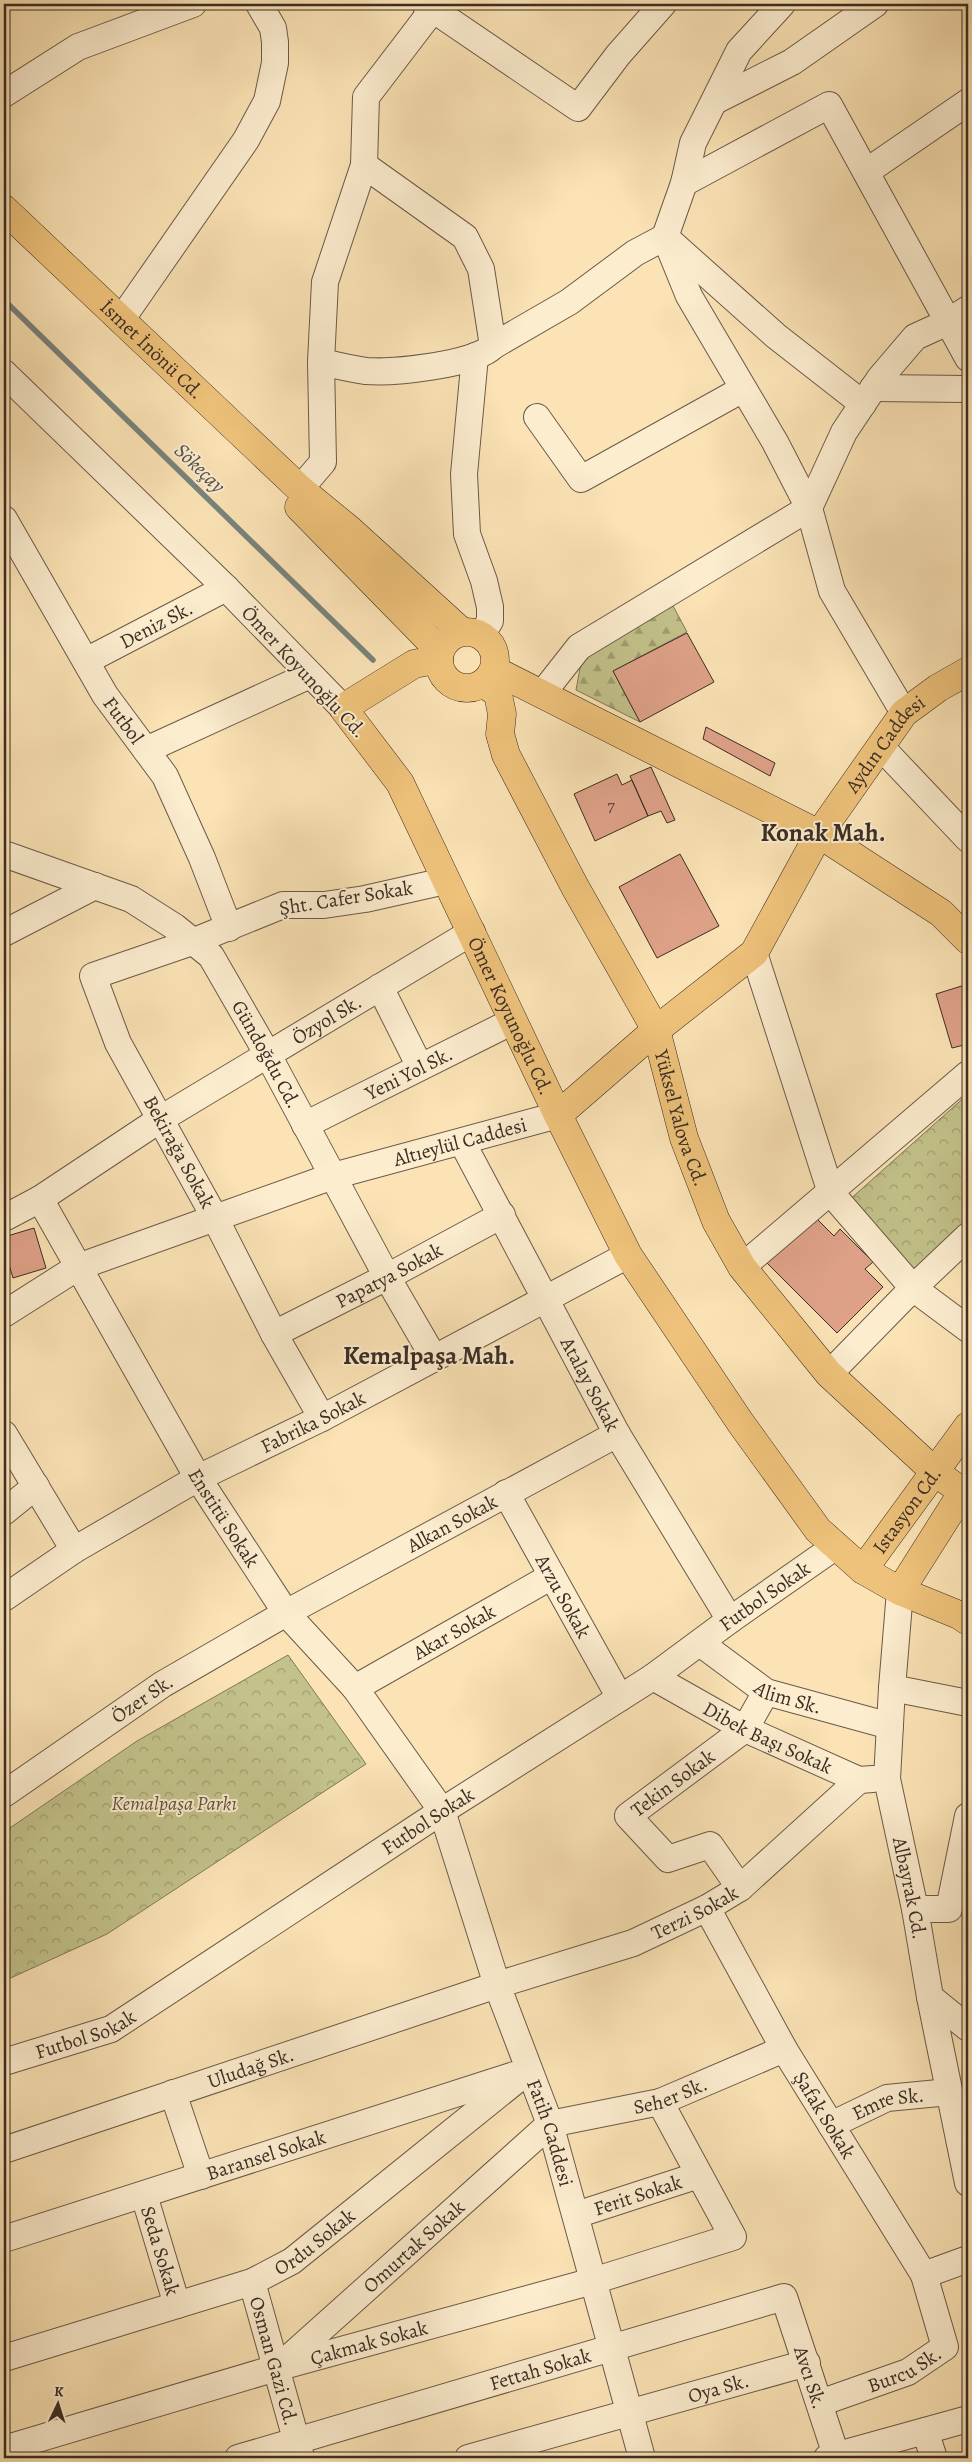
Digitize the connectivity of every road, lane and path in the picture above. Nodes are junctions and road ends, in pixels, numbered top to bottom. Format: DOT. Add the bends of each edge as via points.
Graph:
graph roads {
  1 [pos="193,4"];
  2 [pos="259,4"];
  3 [pos="663,4"];
  4 [pos="782,4"];
  5 [pos="875,4"];
  6 [pos="432,5"];
  7 [pos="4,94"];
  8 [pos="715,101"];
  9 [pos="968,102"];
  10 [pos="364,165"];
  11 [pos="866,172"];
  12 [pos="684,183"];
  13 [pos="4,209"];
  14 [pos="4,224"];
  15 [pos="665,237"];
  16 [pos="958,316"];
  17 [pos="120,320"];
  18 [pos="484,351"];
  19 [pos="968,358"];
  20 [pos="321,362"];
  21 [pos="4,373"];
  22 [pos="743,389"];
  23 [pos="968,389"];
  24 [pos="868,396"];
  25 [pos="537,417"];
  26 [pos="297,495"];
  27 [pos="809,508"];
  28 [pos="4,519"];
  29 [pos="226,588"];
  30 [pos="472,634"];
  31 [pos="439,655"];
  32 [pos="86,661"];
  33 [pos="968,671"];
  34 [pos="310,675"];
  35 [pos="489,676"];
  36 [pos="542,694"];
  37 [pos="343,708"];
  38 [pos="904,713"];
  39 [pos="881,747"];
  40 [pos="146,750"];
  41 [pos="819,834"];
  42 [pos="968,839"];
  43 [pos="4,854"];
  44 [pos="445,881"];
  45 [pos="95,886"];
  46 [pos="229,928"];
  47 [pos="472,932"];
  48 [pos="4,933"];
  49 [pos="968,940"];
  50 [pos="192,942"];
  51 [pos="754,953"];
  52 [pos="380,987"];
  53 [pos="513,1020"];
  54 [pos="656,1030"];
  55 [pos="268,1055"];
  56 [pos="420,1067"];
  57 [pos="968,1074"];
  58 [pos="558,1115"];
  59 [pos="159,1120"];
  60 [pos="305,1125"];
  61 [pos="462,1142"];
  62 [pos="332,1176"];
  63 [pos="831,1193"];
  64 [pos="40,1198"];
  65 [pos="502,1215"];
  66 [pos="4,1218"];
  67 [pos="215,1218"];
  68 [pos="968,1236"];
  69 [pos="628,1255"];
  70 [pos="78,1267"];
  71 [pos="742,1267"];
  72 [pos="387,1277"];
  73 [pos="913,1288"];
  74 [pos="546,1299"];
  75 [pos="4,1314"];
  76 [pos="968,1329"];
  77 [pos="274,1334"];
  78 [pos="434,1358"];
  79 [pos="828,1374"];
  80 [pos="322,1418"];
  81 [pos="968,1426"];
  82 [pos="4,1434"];
  83 [pos="617,1434"];
  84 [pos="935,1472"];
  85 [pos="198,1478"];
  86 [pos="36,1486"];
  87 [pos="506,1493"];
  88 [pos="965,1495"];
  89 [pos="4,1512"];
  90 [pos="836,1546"];
  91 [pos="74,1550"];
  92 [pos="863,1570"];
  93 [pos="552,1576"];
  94 [pos="900,1591"];
  95 [pos="4,1598"];
  96 [pos="286,1613"];
  97 [pos="730,1620"];
  98 [pos="968,1621"];
  99 [pos="700,1643"];
  100 [pos="653,1677"];
  101 [pos="355,1688"];
  102 [pos="892,1688"];
  103 [pos="766,1692"];
  104 [pos="620,1698"];
  105 [pos="968,1703"];
  106 [pos="890,1726"];
  107 [pos="745,1729"];
  108 [pos="888,1779"];
  109 [pos="859,1780"];
  110 [pos="4,1794"];
  111 [pos="442,1811"];
  112 [pos="968,1816"];
  113 [pos="740,1888"];
  114 [pos="707,1908"];
  115 [pos="915,1909"];
  116 [pos="959,1909"];
  117 [pos="498,1986"];
  118 [pos="930,1997"];
  119 [pos="968,2028"];
  120 [pos="784,2049"];
  121 [pos="4,2062"];
  122 [pos="529,2070"];
  123 [pos="949,2092"];
  124 [pos="173,2093"];
  125 [pos="660,2102"];
  126 [pos="550,2124"];
  127 [pos="831,2125"];
  128 [pos="4,2150"];
  129 [pos="201,2176"];
  130 [pos="699,2176"];
  131 [pos="968,2183"];
  132 [pos="144,2195"];
  133 [pos="576,2215"];
  134 [pos="4,2239"];
  135 [pos="968,2259"];
  136 [pos="924,2275"];
  137 [pos="593,2281"];
  138 [pos="252,2282"];
  139 [pos="784,2297"];
  140 [pos="177,2305"];
  141 [pos="611,2347"];
  142 [pos="957,2348"];
  143 [pos="4,2358"];
  144 [pos="807,2363"];
  145 [pos="276,2368"];
  146 [pos="820,2403"];
  147 [pos="629,2415"];
  148 [pos="968,2419"];
  149 [pos="925,2431"];
  150 [pos="4,2449"];
  151 [pos="298,2450"];
  152 [pos="834,2457"];
  153 [pos="238,2458"];
  154 [pos="468,2458"];
  155 [pos="642,2458"];
  156 [pos="934,2458"];
  1 -- 7 [label="street" via="78,48"];
  2 -- 17 [label="street" via="273,28 275,42 275,63 267,101 246,140"];
  3 -- 6 [label="street" via="618,55 578,108"];
  4 -- 8 [label="street" via="739,51"];
  5 -- 8 [label="street" via="792,62"];
  6 -- 10 [label="street" via="366,97"];
  8 -- 12 [label="street" via="694,143"];
  9 -- 11 [label="street"];
  10 -- 18 [label="street" via="465,237 481,269"];
  10 -- 20 [label="street" via="325,282"];
  11 -- 12 [label="street" via="829,105"];
  11 -- 16 [label="street"];
  12 -- 15 [label="street"];
  13 -- 17 [label="main road, İsmet İnönü Cd."];
  14 -- 26 [label="main road"];
  15 -- 18 [label="street" via="635,253 569,302"];
  15 -- 22 [label="street" via="689,296"];
  15 -- 24 [label="street" via="776,336"];
  16 -- 19 [label="street"];
  16 -- 24 [label="street" via="915,337"];
  17 -- 26 [label="main road, İsmet İnönü Cd."];
  18 -- 20 [label="street" via="458,362 367,371"];
  18 -- 30 [label="street" via="464,474 467,534 484,581 490,621"];
  20 -- 26 [label="street" via="324,462"];
  21 -- 29 [label="street, Ömer Koyunoğlu Cd."];
  22 -- 25 [label="street" via="581,480"];
  22 -- 27 [label="street"];
  23 -- 24 [label="street"];
  24 -- 27 [label="street" via="844,432"];
  26 -- 30 [label="main road" via="350,530"];
  26 -- 31 [label="main road"];
  27 -- 36 [label="street" via="579,647"];
  27 -- 38 [label="street" via="832,591"];
  28 -- 32 [label="street, Futbol"];
  29 -- 32 [label="street, Deniz Sk."];
  29 -- 34 [label="street, Ömer Koyunoğlu Cd."];
  30 -- 31 [label="main road" via="449,638"];
  30 -- 35 [label="main road" via="489,642 494,650"];
  31 -- 35 [label="main road" via="440,668 450,683 467,688"];
  31 -- 37 [label="main road" via="414,664"];
  32 -- 40 [label="street, Futbol" via="105,695"];
  33 -- 38 [label="main road, Aydın Caddesi"];
  34 -- 37 [label="street, Ömer Koyunoğlu Cd."];
  34 -- 40 [label="street"];
  35 -- 36 [label="main road"];
  35 -- 54 [label="main road, Yüksel Yalova Cd." via="498,694 502,714 500,734 506,755"];
  36 -- 41 [label="main road"];
  37 -- 44 [label="main road, Ömer Koyunoğlu Cd." via="400,783"];
  38 -- 39 [label="main road, Aydın Caddesi"];
  39 -- 41 [label="main road, Aydın Caddesi"];
  39 -- 42 [label="street"];
  40 -- 46 [label="street, Futbol" via="164,776 202,858"];
  41 -- 49 [label="main road" via="941,913"];
  41 -- 51 [label="main road, Altıeylül Caddesi"];
  43 -- 45 [label="street, Gündoğdu Cd."];
  44 -- 46 [label="street, Şht. Cafer Sokak" via="365,899 324,905 283,905"];
  44 -- 47 [label="main road, Ömer Koyunoğlu Cd."];
  45 -- 48 [label="street"];
  45 -- 50 [label="street, Gündoğdu Cd." via="131,899"];
  46 -- 50 [label="street, Şht. Cafer Sokak"];
  47 -- 52 [label="street, Özyol Sk."];
  47 -- 53 [label="main road, Ömer Koyunoğlu Cd."];
  50 -- 55 [label="street, Gündoğdu Cd." via="211,956"];
  50 -- 59 [label="street, Bekirağa Sokak" via="92,976 118,1043"];
  51 -- 54 [label="main road, Altıeylül Caddesi"];
  51 -- 63 [label="street"];
  52 -- 55 [label="street, Özyol Sk."];
  52 -- 56 [label="street"];
  53 -- 56 [label="street, Yeni Yol Sk."];
  53 -- 58 [label="main road, Ömer Koyunoğlu Cd."];
  54 -- 58 [label="main road, Altıeylül Caddesi"];
  54 -- 71 [label="main road, Yüksel Yalova Cd." via="684,1138 716,1221"];
  55 -- 59 [label="street, Özyol Sk."];
  55 -- 60 [label="street, Gündoğdu Cd."];
  56 -- 60 [label="street, Yeni Yol Sk."];
  57 -- 63 [label="street"];
  58 -- 61 [label="street, Altıeylül Caddesi"];
  58 -- 69 [label="main road, Ömer Koyunoğlu Cd."];
  59 -- 64 [label="street, Özyol Sk."];
  59 -- 67 [label="street, Bekirağa Sokak"];
  60 -- 62 [label="street, Gündoğdu Cd."];
  61 -- 62 [label="street, Altıeylül Caddesi"];
  61 -- 65 [label="street, Atalay Sokak"];
  62 -- 67 [label="street, Altıeylül Caddesi"];
  62 -- 72 [label="street, Gündoğdu Cd."];
  63 -- 71 [label="street"];
  63 -- 73 [label="street"];
  64 -- 66 [label="street, Özyol Sk."];
  64 -- 70 [label="street, Enstitü Sokak"];
  65 -- 72 [label="street, Papatya Sokak"];
  65 -- 74 [label="street, Atalay Sokak"];
  67 -- 70 [label="street, Altıeylül Caddesi"];
  67 -- 77 [label="street, Bekirağa Sokak"];
  68 -- 73 [label="street"];
  69 -- 74 [label="street, Fabrika Sokak"];
  69 -- 90 [label="main road, Ömer Koyunoğlu Cd." via="740,1422 818,1530"];
  70 -- 75 [label="street, Altıeylül Caddesi"];
  70 -- 85 [label="street, Enstitü Sokak"];
  71 -- 79 [label="main road, Yüksel Yalova Cd."];
  72 -- 77 [label="street, Papatya Sokak"];
  72 -- 78 [label="street, Gündoğdu Cd."];
  73 -- 76 [label="street"];
  73 -- 79 [label="street"];
  74 -- 78 [label="street, Fabrika Sokak"];
  74 -- 83 [label="street, Atalay Sokak"];
  77 -- 80 [label="street, Bekirağa Sokak"];
  78 -- 80 [label="street, Fabrika Sokak"];
  79 -- 84 [label="main road, Yüksel Yalova Cd."];
  80 -- 85 [label="street, Fabrika Sokak"];
  81 -- 84 [label="main road, Istasyon Cd."];
  82 -- 86 [label="street"];
  83 -- 87 [label="street, Alkan Sokak"];
  83 -- 97 [label="street, Atalay Sokak"];
  84 -- 88 [label="main road, Yüksel Yalova Cd."];
  84 -- 92 [label="main road, Istasyon Cd."];
  85 -- 91 [label="street, Fabrika Sokak"];
  85 -- 96 [label="street, Enstitü Sokak"];
  86 -- 89 [label="street"];
  86 -- 91 [label="street"];
  87 -- 93 [label="street, Arzu Sokak"];
  87 -- 96 [label="street, Alkan Sokak"];
  88 -- 94 [label="main road"];
  90 -- 92 [label="main road, Ömer Koyunoğlu Cd."];
  90 -- 97 [label="street, Futbol Sokak"];
  91 -- 95 [label="street, Fabrika Sokak"];
  92 -- 94 [label="main road, Ömer Koyunoğlu Cd."];
  93 -- 101 [label="street, Akar Sokak"];
  93 -- 104 [label="street, Arzu Sokak"];
  94 -- 98 [label="main road, Ömer Koyunoğlu Cd."];
  94 -- 102 [label="street, Albayrak Cd."];
  96 -- 101 [label="street, Enstitü Sokak"];
  96 -- 110 [label="street, Özer Sk." via="163,1684"];
  97 -- 99 [label="street, Futbol Sokak"];
  99 -- 100 [label="street, Futbol Sokak"];
  99 -- 103 [label="street, Alim Sk."];
  100 -- 104 [label="street, Futbol Sokak"];
  100 -- 107 [label="street, Dibek Başı Sokak"];
  101 -- 111 [label="street, Enstitü Sokak"];
  102 -- 105 [label="street"];
  102 -- 106 [label="street, Albayrak Cd."];
  103 -- 106 [label="street, Alim Sk."];
  103 -- 107 [label="street"];
  104 -- 111 [label="street, Futbol Sokak"];
  106 -- 108 [label="street, Albayrak Cd."];
  107 -- 109 [label="street, Dibek Başı Sokak"];
  107 -- 113 [label="street, Tekin Sokak" via="628,1816 668,1859 710,1845"];
  108 -- 109 [label="street, Dibek Başı Sokak"];
  108 -- 115 [label="street, Albayrak Cd."];
  109 -- 113 [label="street, Terzi Sokak"];
  111 -- 117 [label="street, Fatih Caddesi"];
  111 -- 121 [label="street, Futbol Sokak" via="110,2029"];
  112 -- 116 [label="street"];
  113 -- 114 [label="street, Terzi Sokak"];
  114 -- 117 [label="street, Terzi Sokak" via="633,1943"];
  114 -- 120 [label="street, Şafak Sokak"];
  115 -- 116 [label="street"];
  115 -- 118 [label="street, Albayrak Cd."];
  117 -- 122 [label="street, Fatih Caddesi"];
  117 -- 124 [label="street, Uludağ Sk."];
  118 -- 119 [label="street"];
  118 -- 123 [label="street, Albayrak Cd."];
  120 -- 125 [label="street, Seher Sk."];
  120 -- 127 [label="street, Şafak Sokak"];
  122 -- 126 [label="street, Fatih Caddesi"];
  122 -- 129 [label="street, Baransel Sokak"];
  122 -- 138 [label="street, Ordu Sokak" via="292,2261"];
  123 -- 127 [label="street, Emre Sk." via="887,2098"];
  123 -- 131 [label="street, Albayrak Cd."];
  124 -- 128 [label="street, Uludağ Sk."];
  124 -- 129 [label="street"];
  125 -- 126 [label="street, Seher Sk."];
  125 -- 130 [label="street"];
  126 -- 133 [label="street, Fatih Caddesi"];
  126 -- 145 [label="street, Omurtak Sokak"];
  127 -- 136 [label="street, Şafak Sokak"];
  129 -- 132 [label="street, Baransel Sokak"];
  130 -- 133 [label="street, Ferit Sokak"];
  130 -- 137 [label="street, Çakmak Sokak" via="733,2237"];
  132 -- 134 [label="street, Baransel Sokak"];
  132 -- 140 [label="street, Seda Sokak"];
  133 -- 137 [label="street, Fatih Caddesi"];
  135 -- 136 [label="street"];
  136 -- 142 [label="street, Burcu Sk."];
  137 -- 141 [label="street, Fatih Caddesi"];
  137 -- 145 [label="street, Çakmak Sokak"];
  138 -- 140 [label="street, Ordu Sokak"];
  138 -- 145 [label="street, Osman Gazi Cd."];
  139 -- 141 [label="street, Fettah Sokak"];
  139 -- 144 [label="street, Avcı Sk."];
  140 -- 143 [label="street, Ordu Sokak"];
  141 -- 147 [label="street, Fatih Caddesi"];
  141 -- 151 [label="street, Fettah Sokak"];
  142 -- 146 [label="street, Burcu Sk." via="908,2372"];
  144 -- 146 [label="street, Avcı Sk."];
  144 -- 147 [label="street, Oya Sk."];
  145 -- 150 [label="street, Çakmak Sokak"];
  145 -- 151 [label="street, Osman Gazi Cd."];
  146 -- 152 [label="street, Avcı Sk."];
  147 -- 154 [label="street, Oya Sk."];
  147 -- 155 [label="street, Fatih Caddesi"];
  148 -- 149 [label="street"];
  149 -- 152 [label="street"];
  149 -- 156 [label="street"];
  151 -- 153 [label="street, Fettah Sokak"];
}
